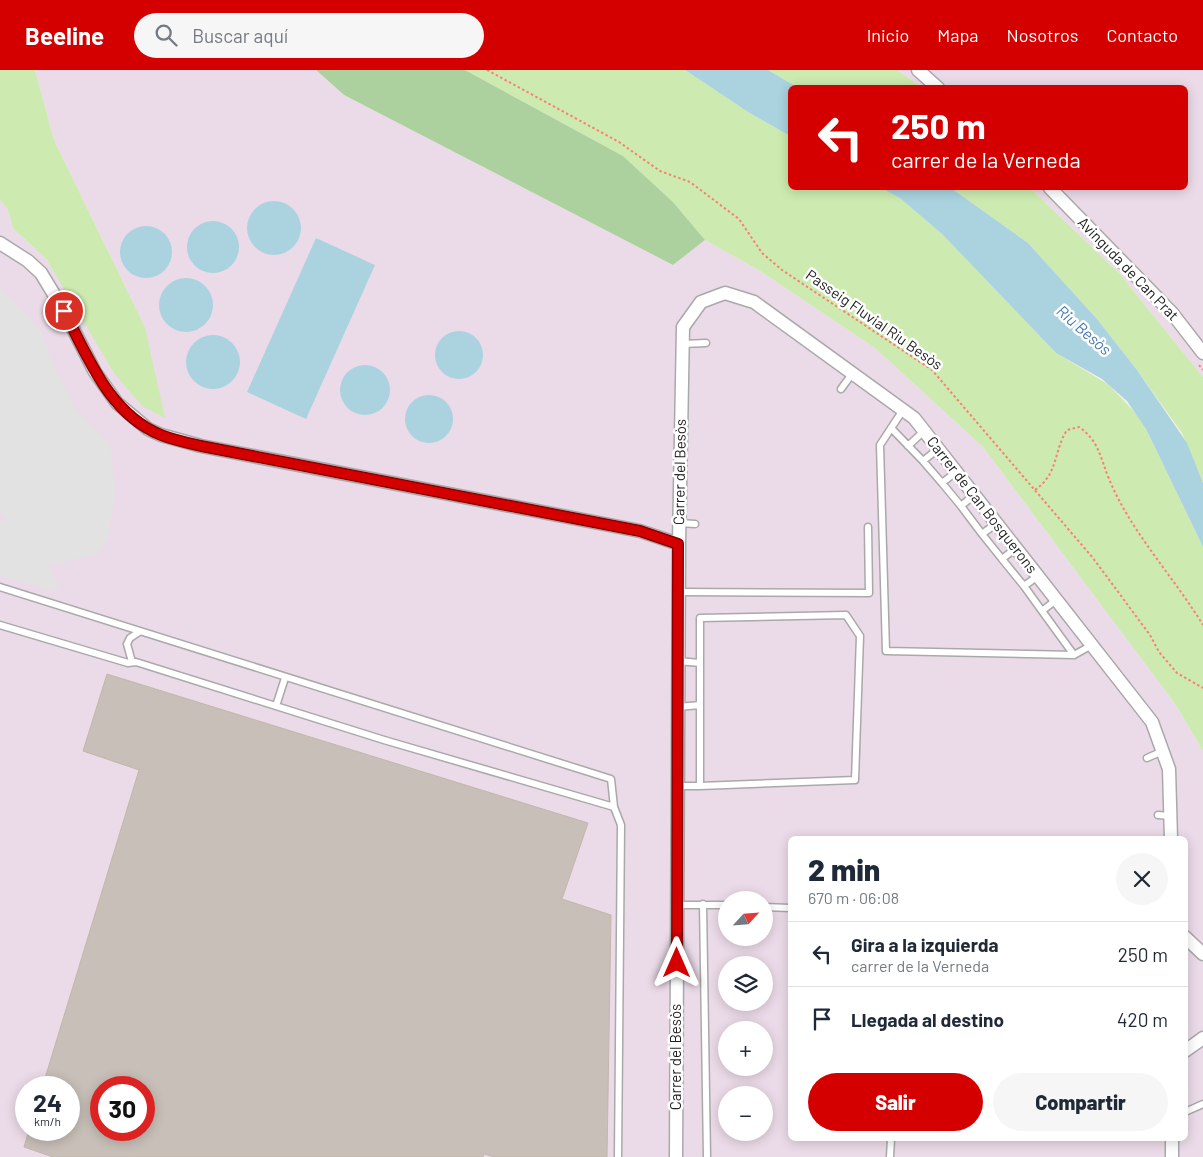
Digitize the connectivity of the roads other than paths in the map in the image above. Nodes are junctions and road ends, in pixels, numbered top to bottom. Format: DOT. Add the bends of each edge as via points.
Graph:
graph roads {
  1 [pos="918,70"];
  2 [pos="935,85"];
  3 [pos="1052,190"];
  4 [pos="0,243"];
  5 [pos="683,327"];
  6 [pos="706,343"];
  7 [pos="683,344"];
  8 [pos="1203,353"];
  9 [pos="852,374"];
  10 [pos="841,389"];
  11 [pos="903,410"];
  12 [pos="891,428"];
  13 [pos="924,431"];
  14 [pos="908,446"];
  15 [pos="938,449"];
  16 [pos="923,461"];
  17 [pos="956,472"];
  18 [pos="942,483"];
  19 [pos="974,495"];
  20 [pos="961,506"];
  21 [pos="679,523"];
  22 [pos="694,524"];
  23 [pos="997,524"];
  24 [pos="868,527"];
  25 [pos="982,534"];
  26 [pos="678,544"];
  27 [pos="1016,548"];
  28 [pos="1002,559"];
  29 [pos="1038,576"];
  30 [pos="1024,586"];
  31 [pos="0,587"];
  32 [pos="679,592"];
  33 [pos="1056,600"];
  34 [pos="1042,611"];
  35 [pos="0,625"];
  36 [pos="139,632"];
  37 [pos="1092,645"];
  38 [pos="1074,655"];
  39 [pos="678,661"];
  40 [pos="132,662"];
  41 [pos="700,662"];
  42 [pos="284,678"];
  43 [pos="700,705"];
  44 [pos="276,706"];
  45 [pos="678,707"];
  46 [pos="1163,751"];
  47 [pos="1147,758"];
  48 [pos="678,786"];
  49 [pos="700,786"];
  50 [pos="614,807"];
  51 [pos="1170,836"];
  52 [pos="703,904"];
  53 [pos="677,905"];
  54 [pos="718,905"];
  55 [pos="773,907"];
  56 [pos="788,908"];
  57 [pos="1188,940"];
  58 [pos="1203,954"];
  59 [pos="1203,1038"];
  60 [pos="1188,1049"];
  61 [pos="1203,1104"];
  62 [pos="1188,1111"];
  63 [pos="891,1141"];
  64 [pos="1172,1141"];
  65 [pos="618,1157"];
  66 [pos="676,1157"];
  67 [pos="707,1157"];
  68 [pos="890,1157"];
  69 [pos="1172,1157"];
  1 -- 2 [label="street"];
  3 -- 8 [label="street, Avinguda de Can Prat" via="1172,313"];
  4 -- 26 [label="street" via="41,273 107,390 136,420 161,435 201,446 640,531"];
  5 -- 7 [label="street, Carrer del Besòs"];
  5 -- 9 [label="street, Carrer de Can Bosquerons" via="701,302 725,293 754,302"];
  6 -- 7 [label="lane"];
  7 -- 21 [label="street, Carrer del Besòs"];
  9 -- 10 [label="lane"];
  9 -- 11 [label="street, Carrer de Can Bosquerons"];
  11 -- 12 [label="lane"];
  11 -- 13 [label="street, Carrer de Can Bosquerons"];
  12 -- 14 [label="lane"];
  12 -- 38 [label="lane" via="880,445 886,651"];
  13 -- 14 [label="lane"];
  13 -- 15 [label="street, Carrer de Can Bosquerons"];
  14 -- 16 [label="lane"];
  15 -- 16 [label="lane"];
  15 -- 17 [label="street, Carrer de Can Bosquerons"];
  16 -- 18 [label="lane"];
  17 -- 18 [label="lane"];
  17 -- 19 [label="street, Carrer de Can Bosquerons"];
  18 -- 20 [label="lane"];
  19 -- 20 [label="lane"];
  19 -- 23 [label="street, Carrer de Can Bosquerons"];
  20 -- 25 [label="lane"];
  21 -- 22 [label="lane"];
  21 -- 26 [label="street, Carrer del Besòs"];
  23 -- 25 [label="lane"];
  23 -- 27 [label="street, Carrer de Can Bosquerons"];
  24 -- 32 [label="lane" via="869,593"];
  25 -- 28 [label="lane"];
  26 -- 32 [label="street, Carrer del Besòs"];
  27 -- 28 [label="lane"];
  27 -- 29 [label="street, Carrer de Can Bosquerons"];
  28 -- 30 [label="lane"];
  29 -- 30 [label="lane"];
  29 -- 33 [label="street, Carrer de Can Bosquerons"];
  30 -- 34 [label="lane"];
  31 -- 36 [label="lane"];
  32 -- 39 [label="street, Carrer del Besòs"];
  33 -- 34 [label="lane"];
  33 -- 37 [label="street, Carrer de Can Bosquerons"];
  34 -- 38 [label="lane"];
  35 -- 40 [label="lane"];
  36 -- 40 [label="lane" via="127,644"];
  36 -- 42 [label="lane"];
  37 -- 38 [label="lane"];
  37 -- 46 [label="street, Carrer de Can Bosquerons" via="1152,722"];
  39 -- 41 [label="lane"];
  39 -- 45 [label="street, Carrer del Besòs"];
  40 -- 44 [label="lane"];
  41 -- 43 [label="lane"];
  41 -- 49 [label="lane" via="700,618 846,615 860,636 855,780"];
  42 -- 44 [label="lane"];
  42 -- 50 [label="lane" via="610,779"];
  43 -- 45 [label="lane"];
  43 -- 49 [label="lane"];
  44 -- 50 [label="lane"];
  45 -- 48 [label="street, Carrer del Besòs"];
  46 -- 47 [label="lane"];
  46 -- 51 [label="street, Carrer de Can Bosquerons" via="1169,769 1164,815"];
  48 -- 49 [label="lane"];
  48 -- 53 [label="street, Carrer del Besòs"];
  50 -- 65 [label="lane" via="621,825"];
  52 -- 53 [label="lane"];
  52 -- 54 [label="lane"];
  52 -- 67 [label="lane"];
  53 -- 66 [label="street, Carrer del Besòs"];
  55 -- 56 [label="lane"];
  57 -- 58 [label="street"];
  59 -- 60 [label="street"];
  61 -- 62 [label="lane"];
  63 -- 68 [label="lane"];
  64 -- 69 [label="street"];
}
